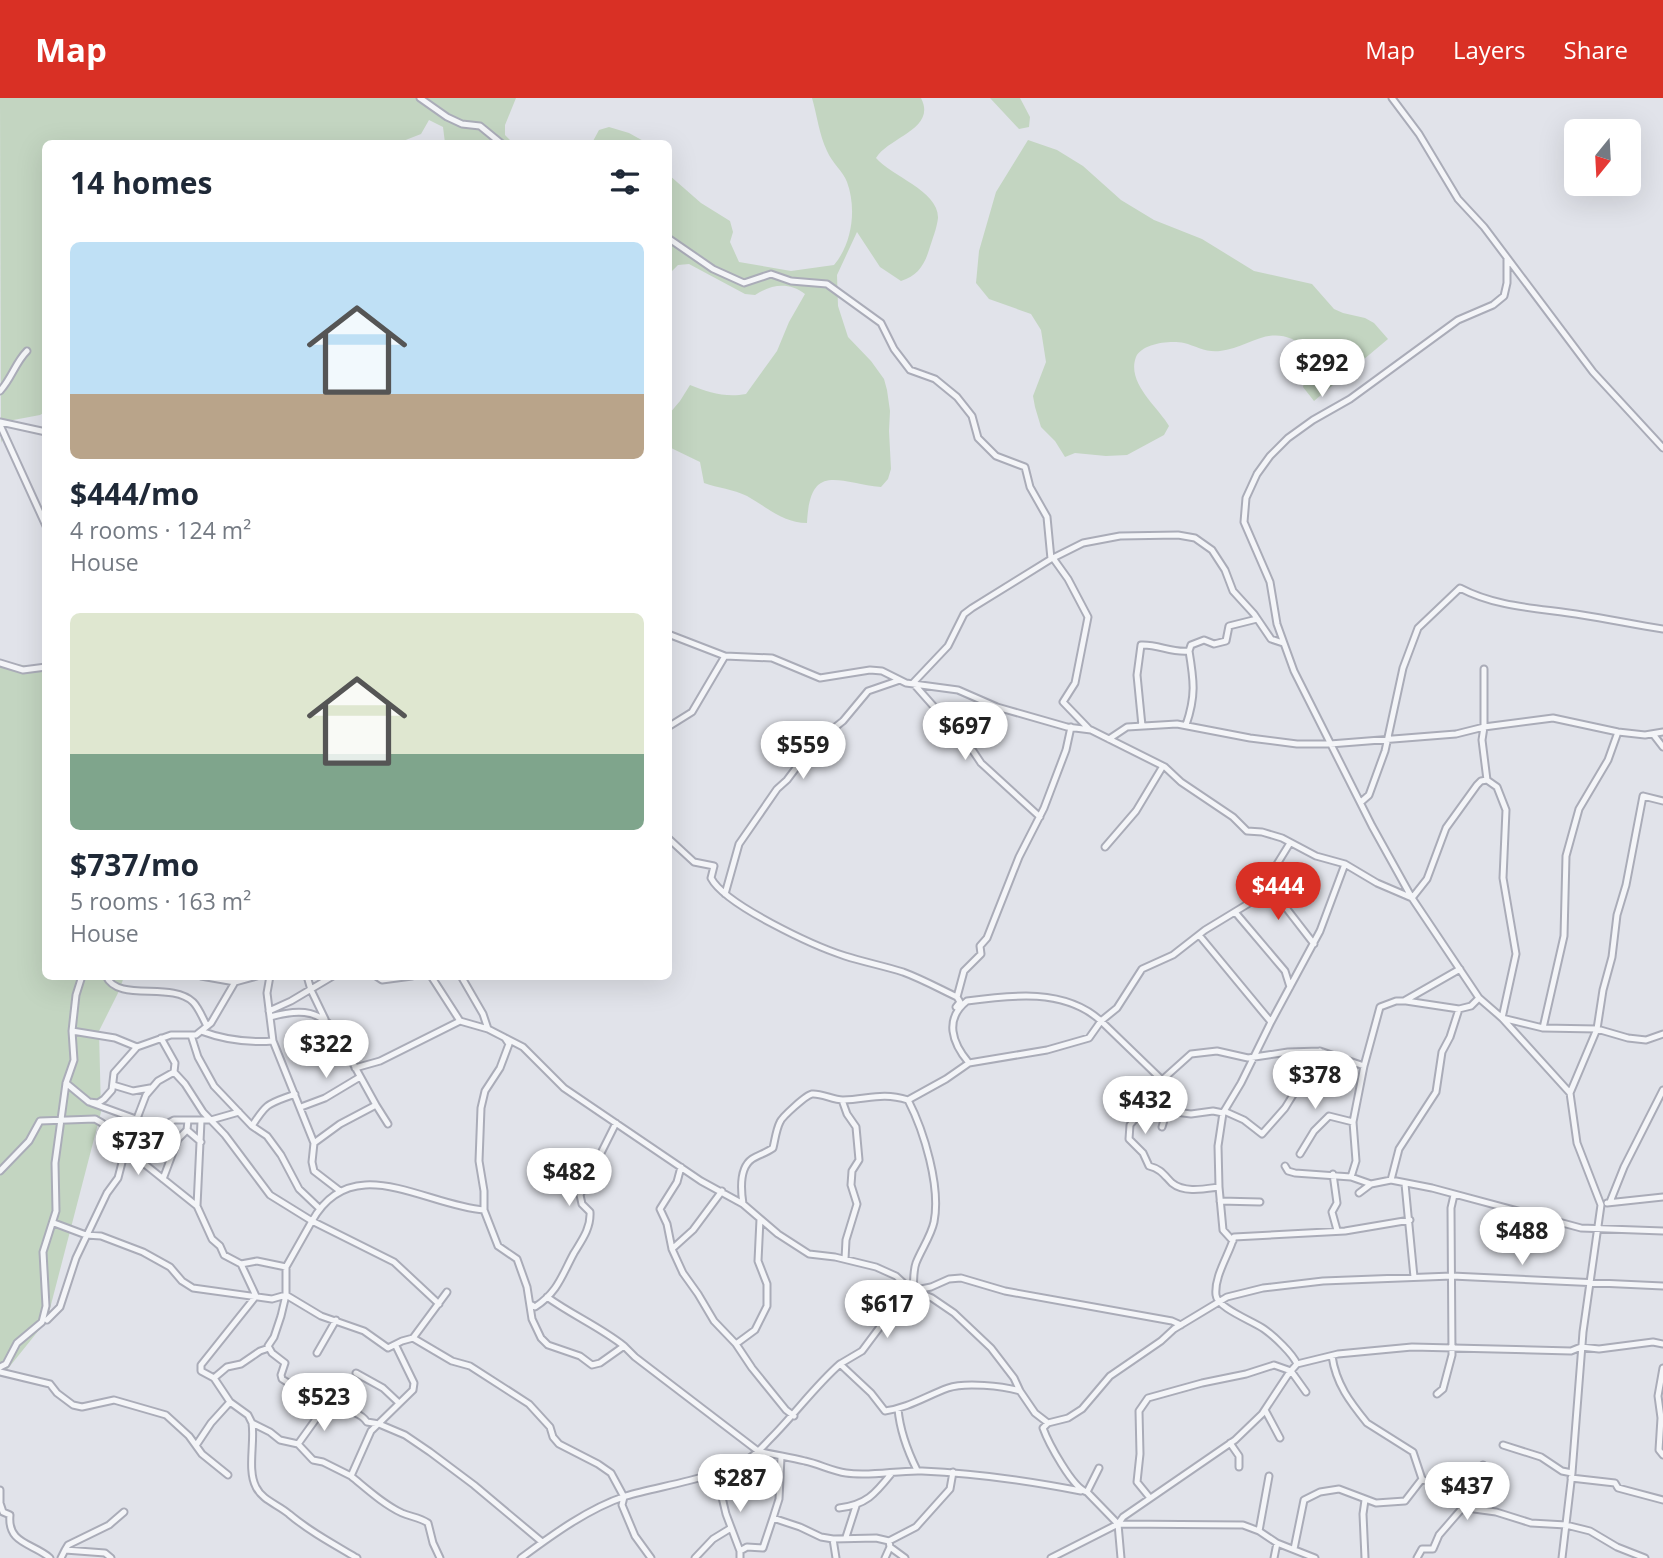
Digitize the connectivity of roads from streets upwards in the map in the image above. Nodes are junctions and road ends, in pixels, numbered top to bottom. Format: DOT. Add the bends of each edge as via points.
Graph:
graph roads {
  1 [pos="420,98"];
  2 [pos="1392,98"];
  3 [pos="497,140"];
  4 [pos="672,241"];
  5 [pos="1507,260"];
  6 [pos="27,351"];
  7 [pos="0,391"];
  8 [pos="0,423"];
  9 [pos="42,431"];
  10 [pos="1663,448"];
  11 [pos="42,518"];
  12 [pos="1052,559"];
  13 [pos="1257,619"];
  14 [pos="1663,629"];
  15 [pos="672,636"];
  16 [pos="1283,642"];
  17 [pos="1189,651"];
  18 [pos="725,656"];
  19 [pos="0,663"];
  20 [pos="42,668"];
  21 [pos="1484,669"];
  22 [pos="900,680"];
  23 [pos="913,683"];
  24 [pos="672,724"];
  25 [pos="1186,725"];
  26 [pos="1142,726"];
  27 [pos="1071,727"];
  28 [pos="1484,727"];
  29 [pos="1091,730"];
  30 [pos="1618,732"];
  31 [pos="1663,732"];
  32 [pos="1653,734"];
  33 [pos="1109,739"];
  34 [pos="1388,739"];
  35 [pos="1330,744"];
  36 [pos="1663,747"];
  37 [pos="1163,766"];
  38 [pos="1487,780"];
  39 [pos="1663,801"];
  40 [pos="1361,802"];
  41 [pos="1040,817"];
  42 [pos="672,842"];
  43 [pos="1290,843"];
  44 [pos="1105,847"];
  45 [pos="1345,864"];
  46 [pos="1266,882"];
  47 [pos="725,894"];
  48 [pos="1412,898"];
  49 [pos="1235,912"];
  50 [pos="1199,935"];
  51 [pos="1314,944"];
  52 [pos="1460,969"];
  53 [pos="81,980"];
  54 [pos="108,980"];
  55 [pos="230,980"];
  56 [pos="242,980"];
  57 [pos="269,980"];
  58 [pos="308,980"];
  59 [pos="327,980"];
  60 [pos="434,980"];
  61 [pos="463,980"];
  62 [pos="235,982"];
  63 [pos="1290,987"];
  64 [pos="311,990"];
  65 [pos="957,997"];
  66 [pos="1479,998"];
  67 [pos="1405,1001"];
  68 [pos="1459,1009"];
  69 [pos="269,1014"];
  70 [pos="1502,1018"];
  71 [pos="325,1019"];
  72 [pos="952,1020"];
  73 [pos="460,1021"];
  74 [pos="1101,1021"];
  75 [pos="1271,1022"];
  76 [pos="204,1028"];
  77 [pos="1543,1028"];
  78 [pos="488,1029"];
  79 [pos="1597,1029"];
  80 [pos="72,1031"];
  81 [pos="1663,1034"];
  82 [pos="191,1035"];
  83 [pos="161,1038"];
  84 [pos="506,1038"];
  85 [pos="273,1041"];
  86 [pos="137,1047"];
  87 [pos="1320,1051"];
  88 [pos="1254,1058"];
  89 [pos="969,1063"];
  90 [pos="1364,1066"];
  91 [pos="355,1068"];
  92 [pos="174,1072"];
  93 [pos="360,1077"];
  94 [pos="66,1083"];
  95 [pos="113,1085"];
  96 [pos="150,1088"];
  97 [pos="1663,1090"];
  98 [pos="1570,1093"];
  99 [pos="295,1094"];
  100 [pos="842,1100"];
  101 [pos="908,1100"];
  102 [pos="89,1102"];
  103 [pos="376,1105"];
  104 [pos="301,1107"];
  105 [pos="1167,1111"];
  106 [pos="239,1112"];
  107 [pos="1224,1112"];
  108 [pos="188,1119"];
  109 [pos="137,1120"];
  110 [pos="211,1120"];
  111 [pos="62,1121"];
  112 [pos="201,1121"];
  113 [pos="1353,1122"];
  114 [pos="616,1123"];
  115 [pos="388,1124"];
  116 [pos="252,1126"];
  117 [pos="1163,1127"];
  118 [pos="187,1130"];
  119 [pos="201,1142"];
  120 [pos="314,1143"];
  121 [pos="126,1147"];
  122 [pos="1300,1154"];
  123 [pos="1284,1166"];
  124 [pos="681,1167"];
  125 [pos="0,1171"];
  126 [pos="1333,1174"];
  127 [pos="1351,1177"];
  128 [pos="163,1179"];
  129 [pos="1391,1180"];
  130 [pos="1371,1184"];
  131 [pos="1405,1184"];
  132 [pos="1219,1187"];
  133 [pos="340,1191"];
  134 [pos="722,1191"];
  135 [pos="1359,1193"];
  136 [pos="1454,1195"];
  137 [pos="1663,1197"];
  138 [pos="1220,1201"];
  139 [pos="1261,1202"];
  140 [pos="1610,1202"];
  141 [pos="743,1204"];
  142 [pos="1601,1205"];
  143 [pos="197,1206"];
  144 [pos="319,1208"];
  145 [pos="484,1210"];
  146 [pos="760,1219"];
  147 [pos="1410,1220"];
  148 [pos="312,1221"];
  149 [pos="54,1223"];
  150 [pos="1337,1230"];
  151 [pos="1597,1230"];
  152 [pos="1663,1231"];
  153 [pos="86,1235"];
  154 [pos="1233,1241"];
  155 [pos="672,1250"];
  156 [pos="845,1259"];
  157 [pos="241,1264"];
  158 [pos="286,1267"];
  159 [pos="1452,1276"];
  160 [pos="1415,1277"];
  161 [pos="1590,1283"];
  162 [pos="1663,1286"];
  163 [pos="911,1289"];
  164 [pos="447,1292"];
  165 [pos="286,1295"];
  166 [pos="257,1296"];
  167 [pos="547,1297"];
  168 [pos="1219,1303"];
  169 [pos="439,1304"];
  170 [pos="532,1305"];
  171 [pos="47,1320"];
  172 [pos="337,1320"];
  173 [pos="1181,1325"];
  174 [pos="413,1338"];
  175 [pos="736,1344"];
  176 [pos="1663,1344"];
  177 [pos="396,1346"];
  178 [pos="624,1346"];
  179 [pos="1451,1347"];
  180 [pos="1581,1347"];
  181 [pos="269,1348"];
  182 [pos="317,1353"];
  183 [pos="1332,1356"];
  184 [pos="840,1364"];
  185 [pos="1297,1364"];
  186 [pos="1663,1368"];
  187 [pos="0,1370"];
  188 [pos="1291,1371"];
  189 [pos="356,1373"];
  190 [pos="214,1378"];
  191 [pos="1020,1391"];
  192 [pos="1306,1392"];
  193 [pos="1437,1394"];
  194 [pos="230,1402"];
  195 [pos="399,1403"];
  196 [pos="326,1405"];
  197 [pos="898,1409"];
  198 [pos="1265,1410"];
  199 [pos="794,1416"];
  200 [pos="252,1423"];
  201 [pos="1048,1423"];
  202 [pos="379,1424"];
  203 [pos="1280,1438"];
  204 [pos="1230,1443"];
  205 [pos="197,1444"];
  206 [pos="298,1444"];
  207 [pos="1503,1445"];
  208 [pos="758,1451"];
  209 [pos="1663,1455"];
  210 [pos="781,1457"];
  211 [pos="1483,1465"];
  212 [pos="1239,1467"];
  213 [pos="1099,1468"];
  214 [pos="917,1470"];
  215 [pos="716,1472"];
  216 [pos="953,1472"];
  217 [pos="891,1474"];
  218 [pos="228,1475"];
  219 [pos="351,1476"];
  220 [pos="1269,1476"];
  221 [pos="1572,1476"];
  222 [pos="1422,1479"];
  223 [pos="0,1490"];
  224 [pos="1084,1492"];
  225 [pos="624,1497"];
  226 [pos="1150,1498"];
  227 [pos="1365,1500"];
  228 [pos="1663,1500"];
  229 [pos="0,1503"];
  230 [pos="1465,1505"];
  231 [pos="856,1506"];
  232 [pos="839,1508"];
  233 [pos="124,1512"];
  234 [pos="773,1518"];
  235 [pos="1118,1524"];
  236 [pos="1566,1525"];
  237 [pos="731,1528"];
  238 [pos="1259,1531"];
  239 [pos="846,1537"];
  240 [pos="833,1539"];
  241 [pos="542,1542"];
  242 [pos="1277,1543"];
  243 [pos="889,1544"];
  244 [pos="1294,1549"];
  245 [pos="65,1550"];
  246 [pos="740,1550"];
  247 [pos="50,1558"];
  248 [pos="61,1558"];
  249 [pos="111,1558"];
  250 [pos="357,1558"];
  251 [pos="440,1558"];
  252 [pos="521,1558"];
  253 [pos="651,1558"];
  254 [pos="695,1558"];
  255 [pos="740,1558"];
  256 [pos="836,1558"];
  257 [pos="885,1558"];
  258 [pos="905,1558"];
  259 [pos="1051,1558"];
  260 [pos="1121,1558"];
  261 [pos="1274,1558"];
  262 [pos="1315,1558"];
  263 [pos="1365,1558"];
  264 [pos="1416,1558"];
  265 [pos="1562,1558"];
  266 [pos="1645,1558"];
  1 -- 3 [label="street" via="447,117 480,126"];
  2 -- 5 [label="street" via="1458,199"];
  4 -- 12 [label="street" via="713,269 744,283 771,274 791,282 827,284 881,323 910,370 935,379 957,397 972,416 978,438 996,456 1025,467 1047,517"];
  5 -- 10 [label="street" via="1592,372"];
  5 -- 16 [label="street" via="1504,296 1458,320 1350,399 1313,419 1287,438 1256,474 1246,498 1244,522 1270,582"];
  6 -- 7 [label="street"];
  8 -- 9 [label="street"];
  8 -- 11 [label="street"];
  12 -- 13 [label="street" via="1083,543 1111,537 1195,538 1212,550 1233,591"];
  12 -- 23 [label="street" via="964,614 948,646"];
  12 -- 29 [label="street" via="1087,612 1075,683 1063,702"];
  13 -- 16 [label="street" via="1271,639"];
  13 -- 17 [label="street" via="1229,626 1226,641 1214,644 1204,640 1191,645"];
  14 -- 34 [label="street" via="1508,606 1460,588 1418,628 1403,668"];
  15 -- 18 [label="street"];
  16 -- 35 [label="street"];
  17 -- 25 [label="street" via="1195,688"];
  17 -- 26 [label="street" via="1141,645 1137,675"];
  18 -- 22 [label="street" via="772,658 820,678 870,670"];
  18 -- 24 [label="street" via="692,712"];
  19 -- 20 [label="street" via="23,670"];
  21 -- 28 [label="street"];
  22 -- 23 [label="street"];
  22 -- 47 [label="street" via="868,691 843,721 814,744 777,789 739,844"];
  23 -- 27 [label="street" via="958,690 998,707"];
  23 -- 41 [label="street" via="981,763"];
  25 -- 26 [label="street"];
  25 -- 35 [label="street" via="1250,738"];
  26 -- 33 [label="street" via="1127,727"];
  27 -- 29 [label="street"];
  27 -- 41 [label="street"];
  28 -- 30 [label="street" via="1553,718"];
  28 -- 34 [label="street"];
  28 -- 38 [label="street"];
  29 -- 33 [label="street"];
  30 -- 32 [label="street"];
  30 -- 77 [label="street" via="1608,760 1579,809 1566,856 1564,936"];
  31 -- 32 [label="street"];
  32 -- 36 [label="street"];
  33 -- 37 [label="street"];
  34 -- 35 [label="street"];
  34 -- 40 [label="street" via="1370,795"];
  35 -- 40 [label="street"];
  37 -- 43 [label="street" via="1247,831"];
  37 -- 44 [label="street" via="1136,811"];
  38 -- 48 [label="street" via="1477,785 1446,828 1427,879"];
  38 -- 70 [label="street" via="1497,787 1506,810 1503,878 1516,954"];
  39 -- 79 [label="street" via="1643,796"];
  40 -- 48 [label="street"];
  41 -- 65 [label="street" via="980,946 981,954 964,971"];
  42 -- 47 [label="street" via="694,862 714,866 711,877"];
  43 -- 45 [label="street"];
  43 -- 46 [label="street"];
  45 -- 48 [label="street"];
  45 -- 51 [label="street"];
  46 -- 49 [label="street" via="1251,902"];
  46 -- 51 [label="street"];
  47 -- 65 [label="street" via="814,943 906,973"];
  48 -- 52 [label="street"];
  49 -- 50 [label="street"];
  49 -- 63 [label="street" via="1285,971"];
  50 -- 74 [label="street" via="1142,969 1117,1008"];
  50 -- 75 [label="street"];
  51 -- 63 [label="street"];
  52 -- 66 [label="street"];
  52 -- 67 [label="street"];
  53 -- 80 [label="street"];
  54 -- 76 [label="street" via="120,990 164,992 186,999 193,1003"];
  55 -- 62 [label="street"];
  56 -- 62 [label="street"];
  57 -- 69 [label="street"];
  58 -- 64 [label="street"];
  59 -- 64 [label="street"];
  60 -- 73 [label="street"];
  61 -- 78 [label="street"];
  62 -- 76 [label="street"];
  63 -- 75 [label="street"];
  64 -- 69 [label="street"];
  64 -- 71 [label="street"];
  65 -- 72 [label="street" via="960,1002"];
  66 -- 68 [label="street"];
  66 -- 70 [label="street"];
  67 -- 68 [label="street"];
  67 -- 90 [label="street" via="1380,1007"];
  68 -- 129 [label="street" via="1442,1052 1436,1092 1399,1149"];
  69 -- 71 [label="street" via="300,1010"];
  69 -- 85 [label="street"];
  70 -- 77 [label="street"];
  70 -- 98 [label="street"];
  71 -- 91 [label="street"];
  72 -- 74 [label="street" via="967,1001 1032,995 1062,1000"];
  72 -- 89 [label="street" via="952,1037"];
  73 -- 78 [label="street"];
  73 -- 91 [label="street"];
  74 -- 88 [label="street" via="1163,1080 1191,1054 1217,1051"];
  74 -- 89 [label="street" via="1089,1038"];
  75 -- 88 [label="street"];
  76 -- 82 [label="street"];
  76 -- 85 [label="street" via="219,1038"];
  77 -- 79 [label="street"];
  78 -- 84 [label="street"];
  79 -- 81 [label="street" via="1646,1040"];
  79 -- 98 [label="street"];
  80 -- 86 [label="street"];
  80 -- 94 [label="street" via="74,1060"];
  82 -- 83 [label="street"];
  82 -- 106 [label="street" via="214,1087"];
  83 -- 86 [label="street"];
  83 -- 92 [label="street" via="175,1063"];
  84 -- 114 [label="street" via="523,1047 564,1088"];
  84 -- 145 [label="street" via="509,1044 481,1108 478,1161"];
  85 -- 99 [label="street"];
  86 -- 95 [label="street" via="114,1073"];
  87 -- 88 [label="street"];
  87 -- 90 [label="street"];
  87 -- 107 [label="street" via="1285,1108 1262,1134"];
  88 -- 107 [label="street"];
  89 -- 101 [label="street"];
  90 -- 113 [label="street"];
  91 -- 93 [label="street"];
  92 -- 96 [label="street"];
  92 -- 110 [label="street"];
  93 -- 103 [label="street"];
  93 -- 104 [label="street"];
  94 -- 102 [label="street"];
  94 -- 111 [label="street"];
  95 -- 96 [label="street" via="133,1091"];
  95 -- 102 [label="street" via="104,1099"];
  96 -- 109 [label="street"];
  97 -- 140 [label="street"];
  98 -- 142 [label="street" via="1577,1143"];
  99 -- 104 [label="street"];
  99 -- 116 [label="street" via="269,1102"];
  100 -- 101 [label="street" via="889,1094"];
  100 -- 141 [label="street" via="813,1094 803,1097 781,1119 773,1148 747,1164 740,1189"];
  100 -- 156 [label="street" via="856,1127 859,1160 852,1171 857,1204"];
  101 -- 163 [label="street" via="925,1138 934,1197 934,1222 915,1266"];
  102 -- 109 [label="street"];
  103 -- 115 [label="street"];
  103 -- 120 [label="street"];
  104 -- 120 [label="street"];
  105 -- 107 [label="street"];
  105 -- 117 [label="street"];
  105 -- 132 [label="street" via="1143,1108 1130,1125 1129,1139 1149,1166 1161,1169 1175,1185 1195,1190"];
  106 -- 110 [label="street"];
  106 -- 116 [label="street"];
  107 -- 132 [label="street"];
  108 -- 109 [label="street" via="159,1127"];
  108 -- 112 [label="street"];
  108 -- 118 [label="street"];
  109 -- 121 [label="street"];
  110 -- 112 [label="street"];
  110 -- 148 [label="street" via="270,1195"];
  111 -- 121 [label="street" via="95,1119"];
  111 -- 125 [label="street" via="40,1121 29,1141"];
  111 -- 149 [label="street" via="55,1163"];
  112 -- 119 [label="street"];
  113 -- 122 [label="street" via="1329,1116"];
  113 -- 127 [label="street" via="1356,1161"];
  114 -- 124 [label="street"];
  114 -- 167 [label="street" via="580,1195 591,1222 565,1276"];
  116 -- 144 [label="street" via="267,1136 299,1189"];
  118 -- 119 [label="street"];
  118 -- 128 [label="street" via="178,1139"];
  119 -- 143 [label="street"];
  120 -- 133 [label="street" via="314,1171"];
  121 -- 128 [label="street"];
  121 -- 153 [label="street" via="118,1178"];
  123 -- 126 [label="street" via="1295,1173"];
  124 -- 134 [label="street"];
  124 -- 155 [label="street" via="660,1209"];
  126 -- 127 [label="street"];
  126 -- 150 [label="street" via="1337,1203 1332,1212"];
  127 -- 130 [label="street"];
  128 -- 143 [label="street"];
  129 -- 130 [label="street"];
  129 -- 131 [label="street"];
  130 -- 135 [label="street"];
  131 -- 136 [label="street"];
  131 -- 147 [label="street"];
  132 -- 138 [label="street"];
  133 -- 144 [label="street"];
  133 -- 145 [label="street" via="373,1185"];
  134 -- 141 [label="street"];
  134 -- 155 [label="street"];
  136 -- 151 [label="street"];
  136 -- 159 [label="street"];
  137 -- 140 [label="street"];
  138 -- 139 [label="street"];
  138 -- 154 [label="street" via="1223,1230"];
  140 -- 142 [label="street"];
  141 -- 146 [label="street"];
  142 -- 151 [label="street"];
  143 -- 157 [label="street" via="224,1255"];
  144 -- 148 [label="street"];
  145 -- 170 [label="street" via="498,1246 517,1259"];
  146 -- 156 [label="street" via="809,1255"];
  146 -- 175 [label="street" via="758,1261 767,1284 767,1306 755,1330"];
  147 -- 150 [label="street"];
  147 -- 160 [label="street"];
  148 -- 158 [label="street"];
  148 -- 169 [label="street" via="394,1262"];
  149 -- 153 [label="street"];
  149 -- 187 [label="street" via="43,1252 46,1306 42,1322 17,1343"];
  150 -- 154 [label="street" via="1238,1236"];
  151 -- 152 [label="street"];
  151 -- 161 [label="street"];
  153 -- 166 [label="street" via="102,1236 144,1252 193,1287"];
  153 -- 171 [label="street" via="60,1307"];
  154 -- 168 [label="street" via="1219,1278"];
  155 -- 175 [label="street" via="714,1321"];
  156 -- 163 [label="street" via="896,1276"];
  157 -- 158 [label="street" via="257,1261"];
  157 -- 166 [label="street"];
  158 -- 165 [label="street"];
  159 -- 160 [label="street"];
  159 -- 161 [label="street"];
  159 -- 179 [label="street"];
  160 -- 168 [label="street" via="1289,1283 1227,1297"];
  161 -- 162 [label="street"];
  161 -- 180 [label="street"];
  163 -- 173 [label="street" via="961,1278 1005,1291"];
  163 -- 184 [label="street" via="862,1351"];
  163 -- 191 [label="street" via="932,1298 978,1335"];
  164 -- 169 [label="street"];
  165 -- 166 [label="street"];
  165 -- 172 [label="street"];
  165 -- 181 [label="street"];
  166 -- 190 [label="street" via="201,1365 201,1371"];
  167 -- 170 [label="street"];
  167 -- 178 [label="street"];
  168 -- 173 [label="street"];
  168 -- 185 [label="street" via="1266,1330"];
  169 -- 174 [label="street"];
  170 -- 178 [label="street" via="538,1332 548,1345 592,1365"];
  172 -- 177 [label="street" via="388,1348"];
  172 -- 182 [label="street"];
  173 -- 201 [label="street" via="1110,1376 1082,1409"];
  174 -- 177 [label="street"];
  174 -- 225 [label="street" via="470,1366 529,1404 559,1444 611,1473"];
  175 -- 199 [label="street"];
  176 -- 180 [label="street"];
  177 -- 195 [label="street" via="414,1383"];
  178 -- 208 [label="street"];
  179 -- 180 [label="street" via="1571,1351"];
  179 -- 183 [label="street" via="1372,1349"];
  179 -- 193 [label="street" via="1443,1388"];
  180 -- 221 [label="street"];
  181 -- 190 [label="street"];
  181 -- 196 [label="street" via="285,1363 282,1379 327,1397"];
  183 -- 185 [label="street"];
  183 -- 222 [label="street" via="1337,1383 1367,1423 1413,1452"];
  184 -- 197 [label="street" via="885,1411"];
  184 -- 199 [label="street"];
  185 -- 188 [label="street"];
  186 -- 209 [label="street" via="1658,1396 1659,1450"];
  187 -- 205 [label="street" via="50,1384 74,1405 114,1399 166,1415"];
  188 -- 192 [label="street"];
  188 -- 198 [label="street"];
  188 -- 226 [label="street" via="1267,1366 1148,1398 1139,1411 1137,1482"];
  189 -- 195 [label="street"];
  190 -- 194 [label="street"];
  191 -- 197 [label="street" via="950,1387"];
  191 -- 201 [label="street"];
  194 -- 200 [label="street"];
  194 -- 205 [label="street"];
  195 -- 202 [label="street"];
  196 -- 202 [label="street"];
  196 -- 206 [label="street"];
  197 -- 214 [label="street"];
  198 -- 203 [label="street"];
  198 -- 204 [label="street"];
  199 -- 208 [label="street"];
  200 -- 206 [label="street" via="280,1440"];
  200 -- 250 [label="street" via="250,1453 256,1488 306,1528"];
  201 -- 224 [label="street" via="1043,1427 1045,1435 1065,1472"];
  202 -- 219 [label="street" via="371,1431"];
  202 -- 241 [label="street" via="430,1452"];
  204 -- 212 [label="street" via="1239,1456"];
  204 -- 226 [label="street"];
  205 -- 218 [label="street" via="202,1454"];
  206 -- 219 [label="street" via="313,1460"];
  207 -- 221 [label="street" via="1541,1457"];
  208 -- 210 [label="street"];
  208 -- 215 [label="street" via="732,1468"];
  210 -- 217 [label="street" via="847,1473"];
  210 -- 234 [label="street"];
  211 -- 230 [label="street"];
  213 -- 224 [label="street"];
  214 -- 216 [label="street"];
  214 -- 217 [label="street"];
  215 -- 225 [label="street"];
  215 -- 237 [label="street"];
  216 -- 224 [label="street"];
  216 -- 243 [label="street" via="950,1489 916,1527"];
  217 -- 231 [label="street"];
  219 -- 251 [label="street" via="395,1509 428,1523"];
  220 -- 238 [label="street"];
  221 -- 228 [label="street" via="1615,1483 1618,1488"];
  221 -- 236 [label="street"];
  222 -- 227 [label="street" via="1405,1501"];
  222 -- 230 [label="street" via="1457,1496"];
  223 -- 229 [label="street"];
  224 -- 235 [label="street"];
  225 -- 241 [label="street"];
  225 -- 253 [label="street" via="622,1505 635,1536"];
  226 -- 235 [label="street"];
  227 -- 244 [label="street" via="1339,1489 1304,1500"];
  227 -- 263 [label="street"];
  229 -- 247 [label="street" via="10,1515 13,1535"];
  230 -- 236 [label="street" via="1531,1523"];
  230 -- 264 [label="street" via="1433,1549 1422,1549"];
  231 -- 232 [label="street"];
  231 -- 239 [label="street"];
  233 -- 245 [label="street"];
  234 -- 240 [label="street"];
  234 -- 246 [label="street" via="763,1548"];
  235 -- 238 [label="street" via="1243,1525"];
  235 -- 259 [label="street"];
  235 -- 260 [label="street"];
  236 -- 265 [label="street"];
  236 -- 266 [label="street" via="1590,1531"];
  237 -- 246 [label="street"];
  237 -- 254 [label="street"];
  238 -- 242 [label="street"];
  239 -- 240 [label="street"];
  239 -- 243 [label="street" via="877,1538"];
  240 -- 256 [label="street"];
  241 -- 252 [label="street"];
  242 -- 244 [label="street"];
  242 -- 261 [label="street"];
  243 -- 257 [label="street"];
  243 -- 258 [label="street"];
  244 -- 262 [label="street"];
  245 -- 248 [label="street"];
  245 -- 249 [label="street" via="105,1553"];
  246 -- 255 [label="street"];
}
